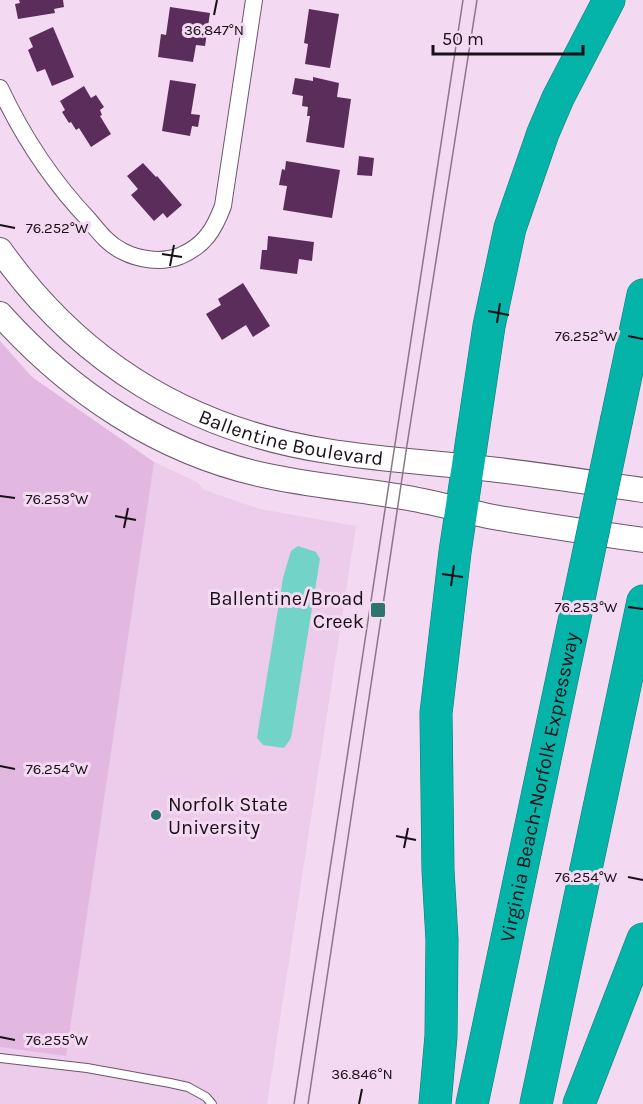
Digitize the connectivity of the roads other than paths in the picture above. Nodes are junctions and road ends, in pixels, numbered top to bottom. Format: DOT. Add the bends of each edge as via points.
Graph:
graph roads {
  1 [pos="254,0"];
  2 [pos="609,0"];
  3 [pos="0,88"];
  4 [pos="0,250"];
  5 [pos="643,295"];
  6 [pos="0,314"];
  7 [pos="468,466"];
  8 [pos="643,490"];
  9 [pos="461,510"];
  10 [pos="643,540"];
  11 [pos="642,607"];
  12 [pos="643,939"];
  13 [pos="0,1058"];
  14 [pos="212,1104"];
  15 [pos="435,1104"];
  16 [pos="472,1104"];
  17 [pos="536,1104"];
  18 [pos="579,1104"];
  1 -- 3 [label="street" via="223,206 205,241 174,258 140,258 110,243 40,161"];
  2 -- 7 [label="highway" via="558,98 510,228 493,299"];
  4 -- 7 [label="main road, Ballentine Boulevard" via="22,282 96,354 201,417 256,436 327,451"];
  5 -- 16 [label="highway, Virginia Beach-Norfolk Expressway, bridge"];
  6 -- 9 [label="main road, Ballentine Boulevard" via="26,343 103,406 195,454 261,474"];
  7 -- 8 [label="main road, Ballentine Boulevard"];
  7 -- 9 [label="highway"];
  9 -- 10 [label="main road, Ballentine Boulevard"];
  9 -- 15 [label="highway" via="436,713 442,940 441,1036"];
  11 -- 17 [label="highway"];
  12 -- 18 [label="highway"];
  13 -- 14 [label="lane" via="87,1068 179,1085 206,1097"];
}
